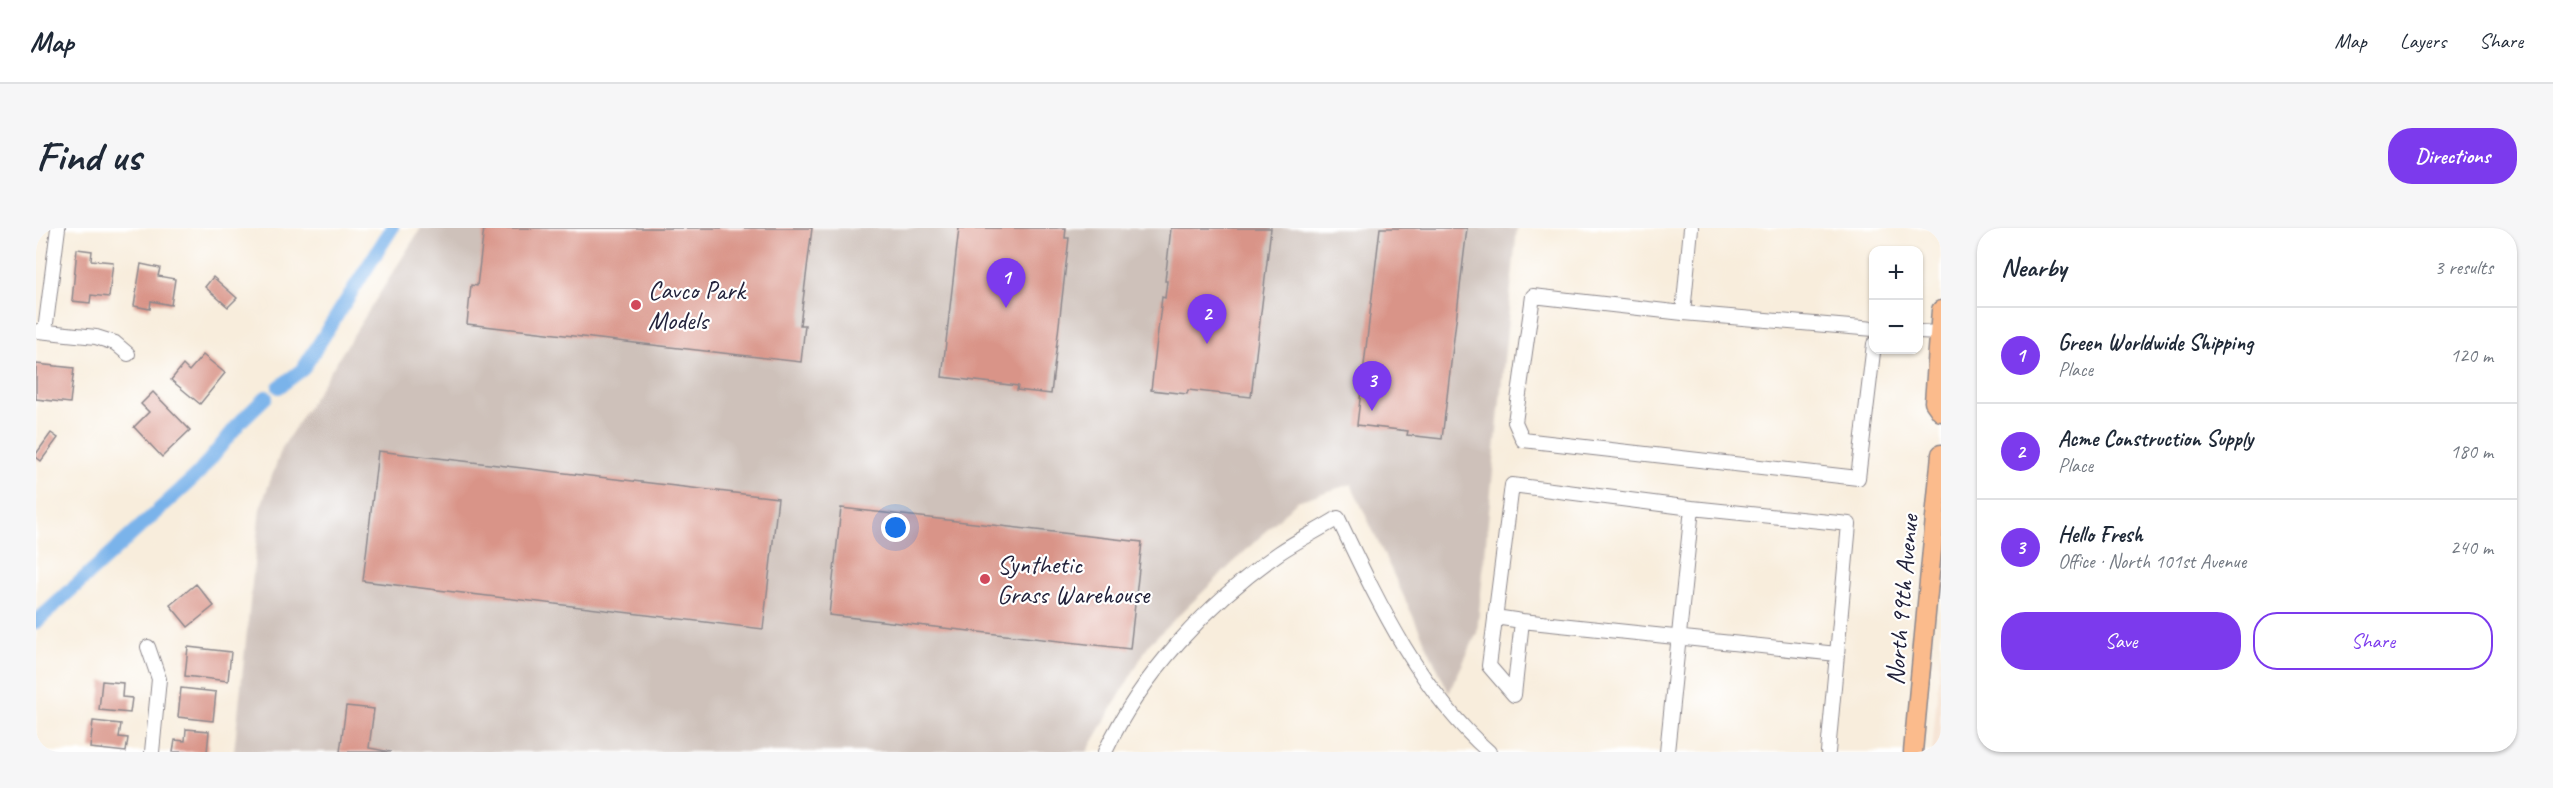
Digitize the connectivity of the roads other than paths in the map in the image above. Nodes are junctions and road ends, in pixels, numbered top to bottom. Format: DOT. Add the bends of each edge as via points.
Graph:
graph roads {
  1 [pos="58,228"];
  2 [pos="1690,228"];
  3 [pos="1941,310"];
  4 [pos="1683,313"];
  5 [pos="1869,329"];
  6 [pos="41,331"];
  7 [pos="1923,332"];
  8 [pos="1939,333"];
  9 [pos="128,354"];
  10 [pos="1873,354"];
  11 [pos="1941,412"];
  12 [pos="1941,454"];
  13 [pos="1692,508"];
  14 [pos="1495,617"];
  15 [pos="1522,621"];
  16 [pos="1679,637"];
  17 [pos="148,647"];
  18 [pos="1837,654"];
  19 [pos="152,752"];
  20 [pos="1105,752"];
  21 [pos="1489,752"];
  22 [pos="1667,752"];
  23 [pos="1828,752"];
  24 [pos="1913,752"];
  1 -- 6 [label="street"];
  2 -- 4 [label="street"];
  3 -- 8 [label="main road"];
  4 -- 5 [label="street"];
  4 -- 10 [label="street" via="1533,296 1515,422 1523,440 1858,478"];
  6 -- 9 [label="street" via="96,337 115,343"];
  7 -- 8 [label="street"];
  8 -- 11 [label="main road" via="1934,402"];
  12 -- 24 [label="main road, North 99th Avenue"];
  13 -- 14 [label="street" via="1512,485"];
  13 -- 16 [label="street"];
  13 -- 18 [label="street" via="1849,524"];
  14 -- 15 [label="street"];
  14 -- 15 [label="street" via="1489,666 1514,695"];
  15 -- 16 [label="street"];
  16 -- 18 [label="street"];
  16 -- 22 [label="street"];
  17 -- 19 [label="street" via="159,679"];
  18 -- 23 [label="street"];
  20 -- 21 [label="street" via="1157,669 1221,599 1281,552 1338,518 1384,614 1419,670 1458,721"];
}
